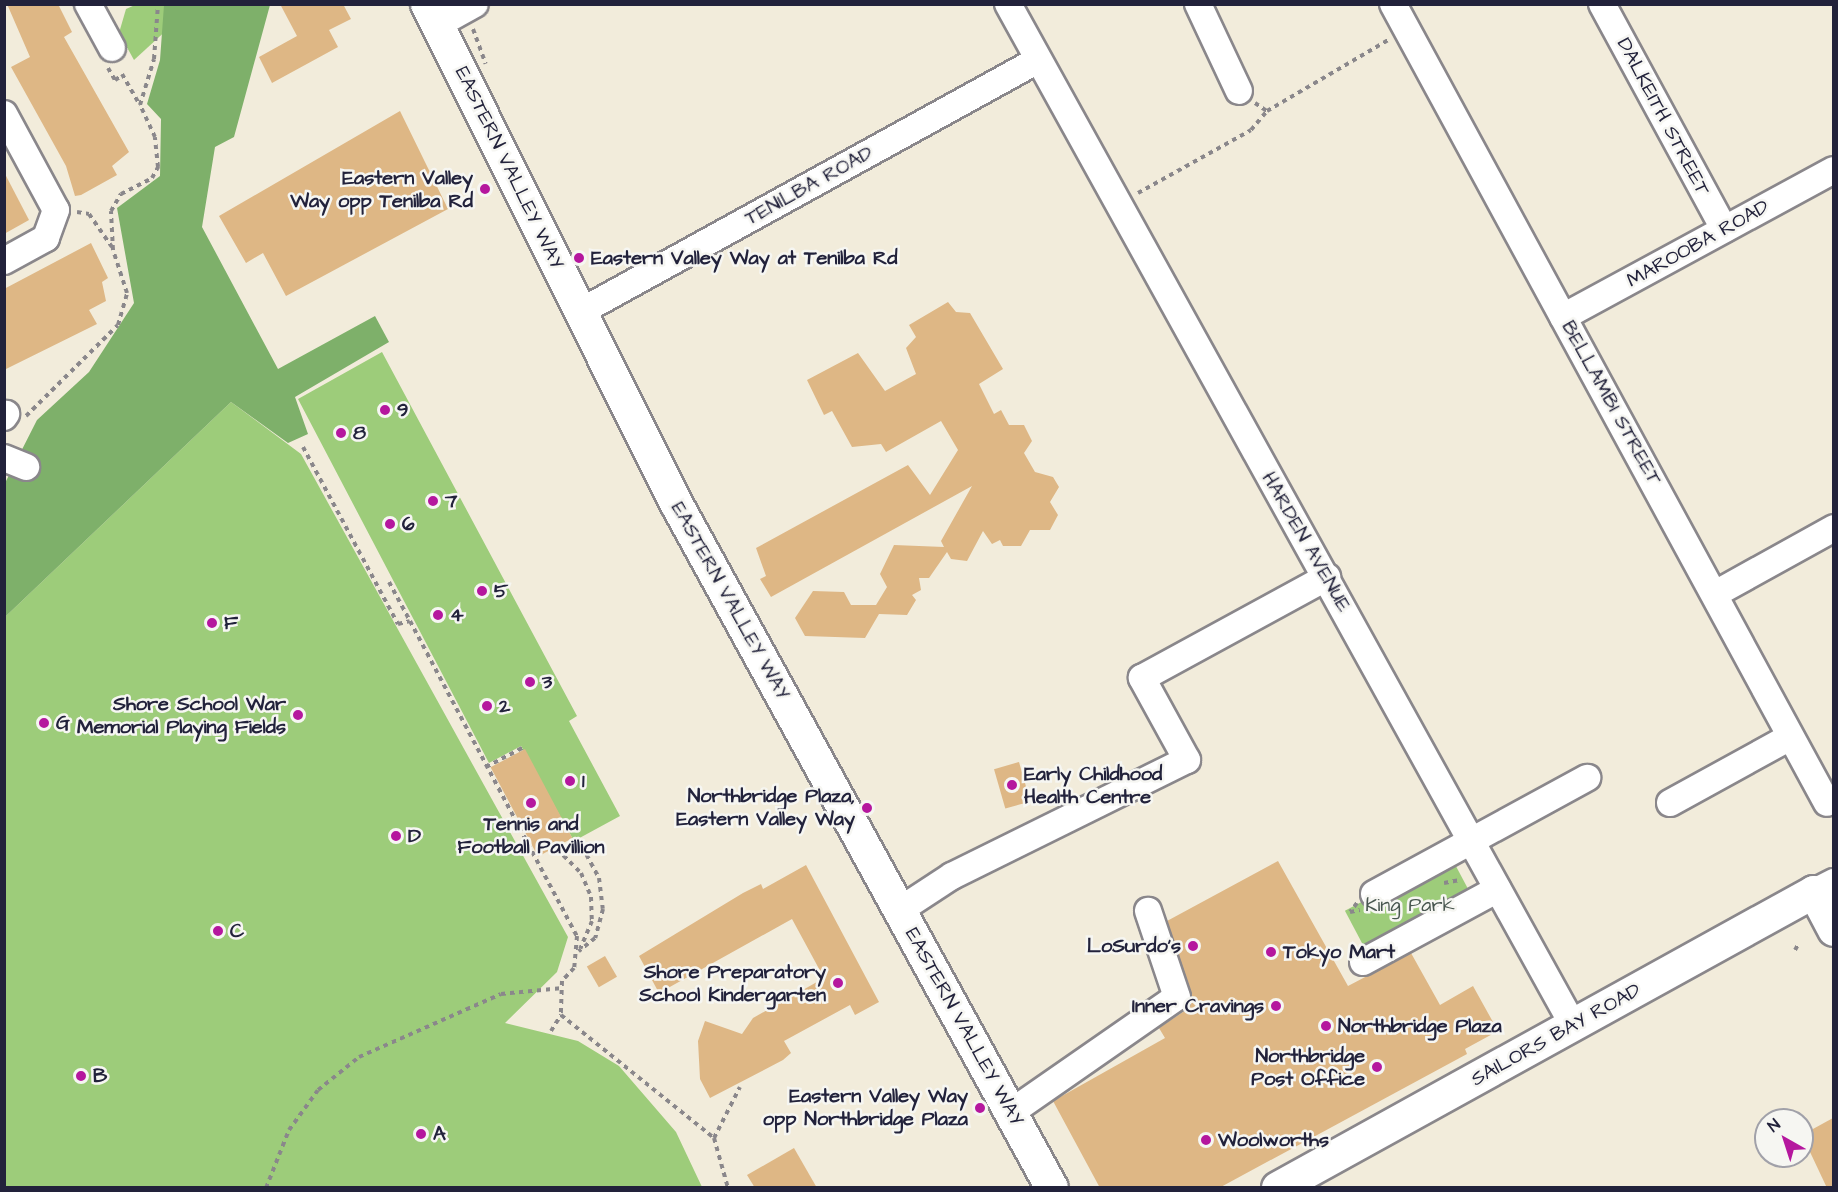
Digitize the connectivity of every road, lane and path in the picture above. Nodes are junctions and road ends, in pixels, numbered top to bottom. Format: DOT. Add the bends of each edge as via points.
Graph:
graph roads {
  1 [pos="158,4"];
  2 [pos="475,4"];
  3 [pos="1008,4"];
  4 [pos="1198,4"];
  5 [pos="1393,4"];
  6 [pos="1602,4"];
  7 [pos="95,7"];
  8 [pos="432,15"];
  9 [pos="1407,30"];
  10 [pos="112,48"];
  11 [pos="1038,60"];
  12 [pos="1239,91"];
  13 [pos="140,105"];
  14 [pos="4,114"];
  15 [pos="1833,171"];
  16 [pos="1119,204"];
  17 [pos="56,210"];
  18 [pos="1724,229"];
  19 [pos="113,250"];
  20 [pos="4,261"];
  21 [pos="580,312"];
  22 [pos="1563,317"];
  23 [pos="9,419"];
  24 [pos="303,447"];
  25 [pos="1833,528"];
  26 [pos="1327,577"];
  27 [pos="389,582"];
  28 [pos="1715,594"];
  29 [pos="410,621"];
  30 [pos="1790,737"];
  31 [pos="522,748"];
  32 [pos="486,767"];
  33 [pos="1587,778"];
  34 [pos="1670,803"];
  35 [pos="1827,803"];
  36 [pos="578,839"];
  37 [pos="1473,842"];
  38 [pos="557,849"];
  39 [pos="1824,887"];
  40 [pos="1498,889"];
  41 [pos="1374,894"];
  42 [pos="900,910"];
  43 [pos="1148,911"];
  44 [pos="1833,930"];
  45 [pos="1800,943"];
  46 [pos="1795,950"];
  47 [pos="578,952"];
  48 [pos="1363,962"];
  49 [pos="563,988"];
  50 [pos="561,1015"];
  51 [pos="1573,1025"];
  52 [pos="551,1031"];
  53 [pos="740,1087"];
  54 [pos="1010,1113"];
  55 [pos="714,1138"];
  56 [pos="266,1188"];
  57 [pos="728,1188"];
  58 [pos="1052,1188"];
  59 [pos="1278,1188"];
  1 -- 13 [label="path" via="154,58"];
  2 -- 8 [label="street"];
  3 -- 11 [label="street, HARDEN AVENUE"];
  4 -- 12 [label="street"];
  5 -- 9 [label="street, BELLAMBI STREET"];
  6 -- 18 [label="street, DALKEITH STREET"];
  7 -- 10 [label="street"];
  8 -- 21 [label="main road, EASTERN VALLEY WAY"];
  9 -- 16 [label="path" via="1267,111 1251,130"];
  9 -- 22 [label="street, BELLAMBI STREET"];
  10 -- 13 [label="path"];
  11 -- 16 [label="street, HARDEN AVENUE"];
  11 -- 21 [label="street, TENILBA ROAD"];
  13 -- 19 [label="path" via="155,137 158,167 152,178 115,202"];
  14 -- 17 [label="street"];
  15 -- 18 [label="street, MAROOBA ROAD"];
  16 -- 26 [label="street, HARDEN AVENUE"];
  17 -- 19 [label="path" via="89,214"];
  17 -- 20 [label="street" via="46,237"];
  18 -- 22 [label="street, MAROOBA ROAD"];
  19 -- 23 [label="path" via="127,293 118,325 70,378"];
  21 -- 42 [label="main road, EASTERN VALLEY WAY" via="676,503"];
  22 -- 28 [label="street, BELLAMBI STREET"];
  24 -- 29 [label="path" via="398,624"];
  25 -- 28 [label="street"];
  26 -- 37 [label="street, HARDEN AVENUE"];
  26 -- 42 [label="street" via="1142,678 1187,760 952,876"];
  27 -- 29 [label="path"];
  28 -- 30 [label="street, BELLAMBI STREET"];
  29 -- 32 [label="path"];
  30 -- 34 [label="street"];
  30 -- 35 [label="street, BELLAMBI STREET"];
  31 -- 32 [label="path"];
  32 -- 47 [label="path" via="577,936"];
  33 -- 37 [label="street"];
  36 -- 47 [label="path" via="599,879 603,909 595,938"];
  37 -- 40 [label="street, HARDEN AVENUE"];
  37 -- 41 [label="street"];
  38 -- 47 [label="path" via="581,873 591,897 592,921"];
  39 -- 44 [label="main road"];
  39 -- 51 [label="main road, SAILORS BAY ROAD"];
  40 -- 48 [label="street"];
  40 -- 51 [label="street, HARDEN AVENUE"];
  42 -- 54 [label="main road, EASTERN VALLEY WAY"];
  43 -- 54 [label="street" via="1177,997"];
  45 -- 46 [label="path"];
  47 -- 49 [label="path"];
  49 -- 50 [label="path"];
  49 -- 56 [label="path" via="501,993 359,1056 318,1089 289,1130"];
  50 -- 52 [label="path"];
  50 -- 55 [label="path"];
  51 -- 59 [label="main road, SAILORS BAY ROAD"];
  53 -- 55 [label="path"];
  54 -- 58 [label="main road, EASTERN VALLEY WAY"];
  55 -- 57 [label="path"];
}
